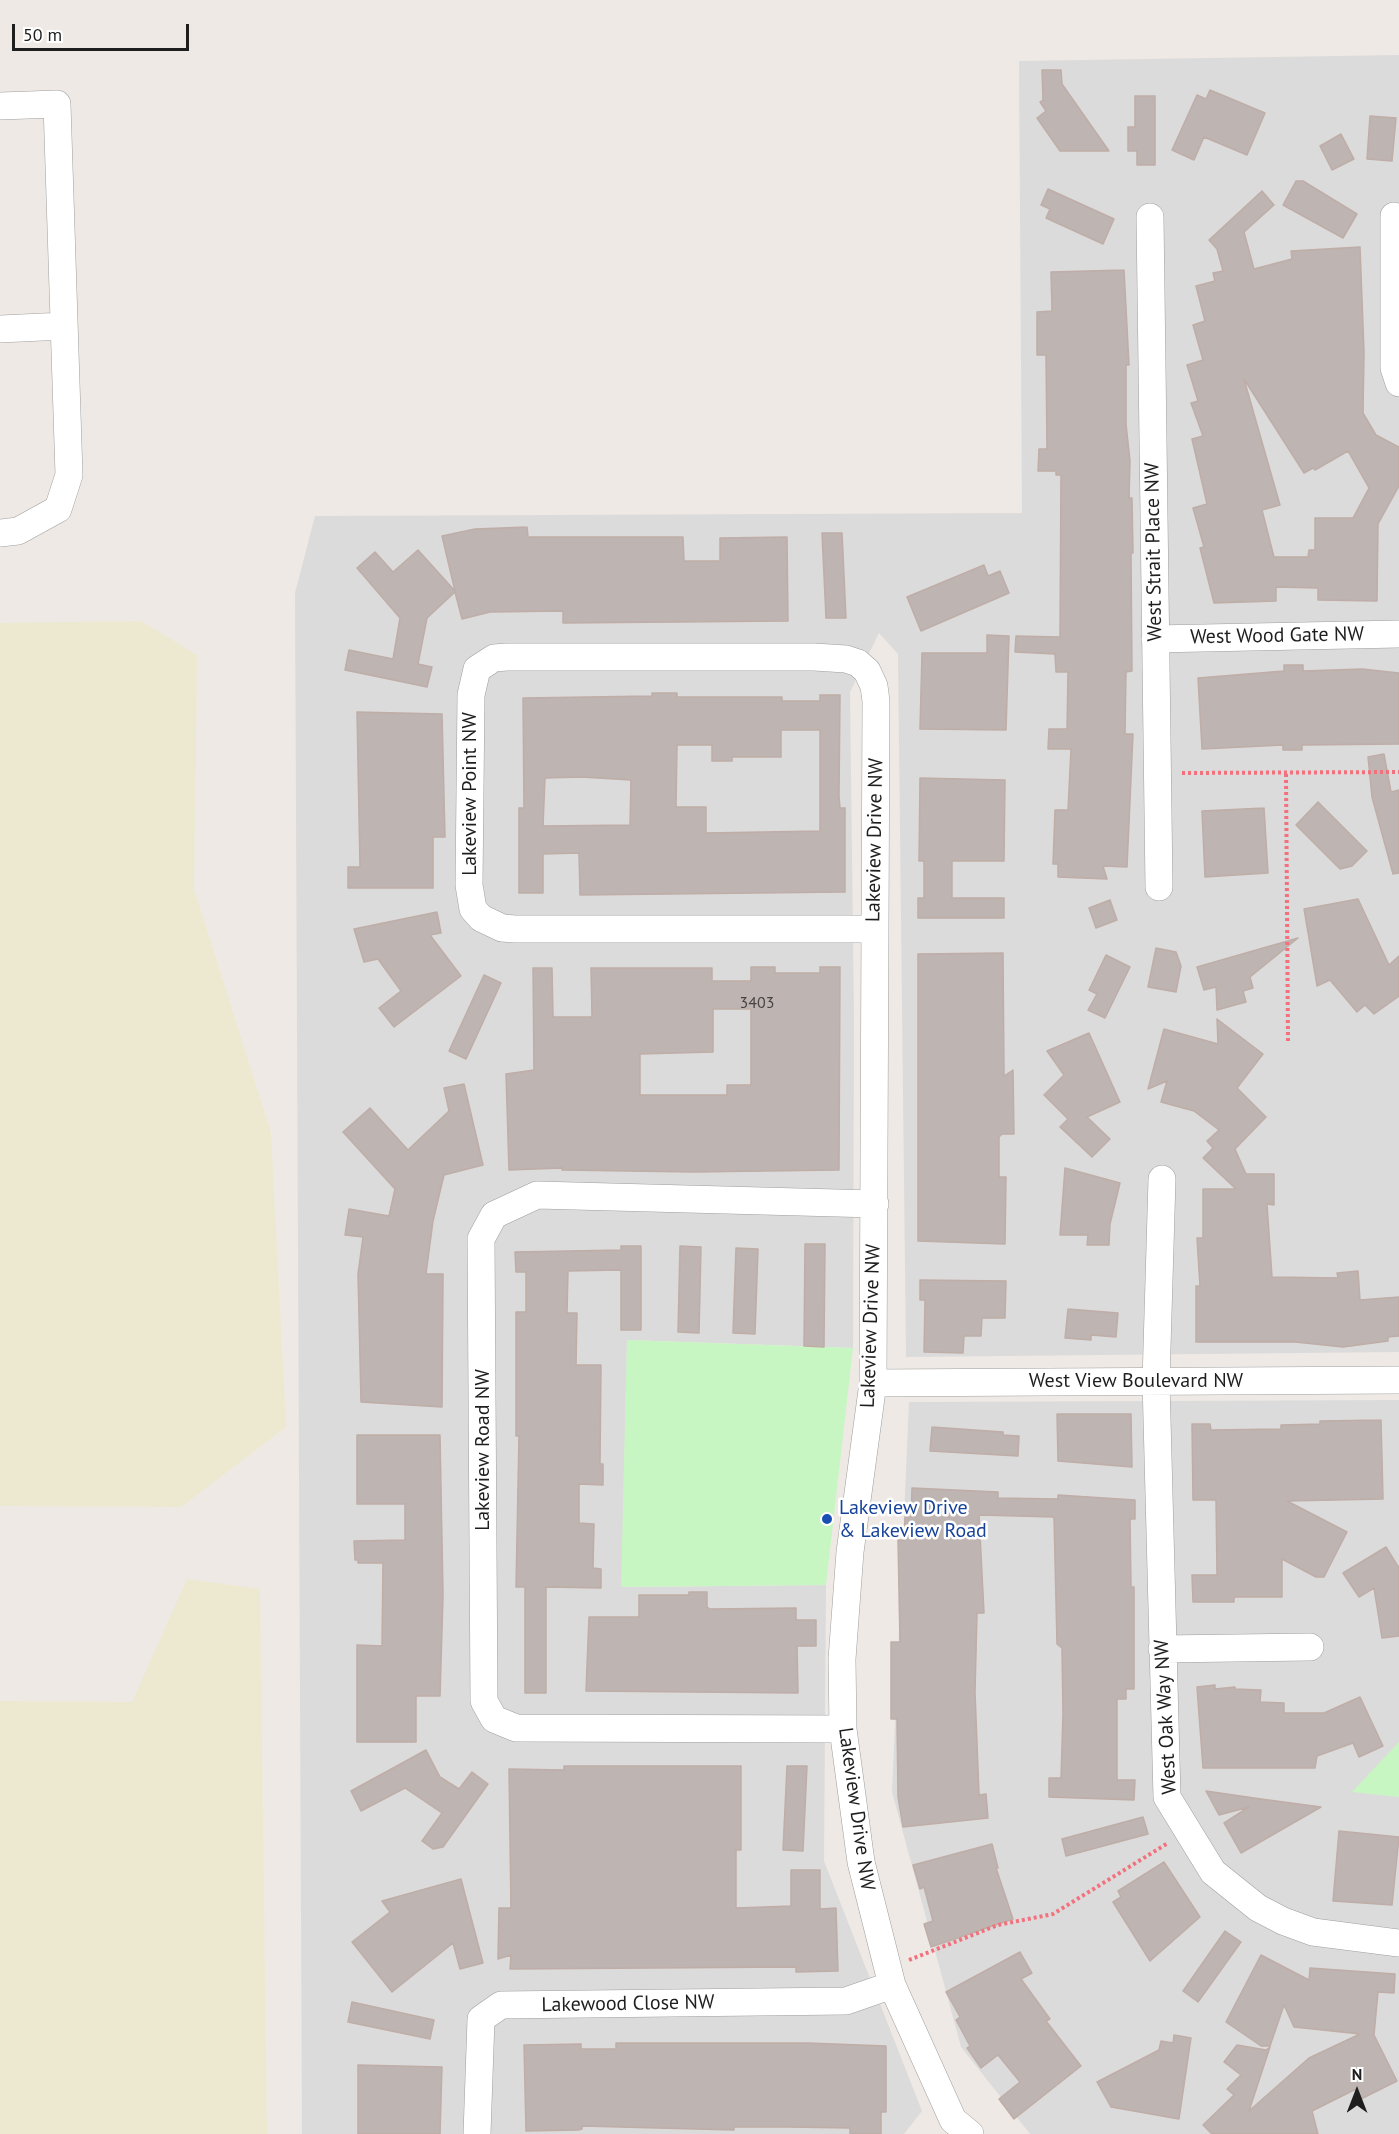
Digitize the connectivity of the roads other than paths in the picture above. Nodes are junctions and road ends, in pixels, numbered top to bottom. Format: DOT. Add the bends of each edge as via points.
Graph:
graph roads {
  1 [pos="0,106"];
  2 [pos="1394,216"];
  3 [pos="1150,217"];
  4 [pos="64,327"];
  5 [pos="0,329"];
  6 [pos="1399,383"];
  7 [pos="0,532"];
  8 [pos="1399,634"];
  9 [pos="1155,639"];
  10 [pos="867,671"];
  11 [pos="1159,887"];
  12 [pos="874,929"];
  13 [pos="1162,1179"];
  14 [pos="874,1204"];
  15 [pos="1399,1380"];
  16 [pos="1156,1381"];
  17 [pos="873,1383"];
  18 [pos="1310,1647"];
  19 [pos="1162,1649"];
  20 [pos="843,1729"];
  21 [pos="1399,1943"];
  22 [pos="892,1985"];
  23 [pos="954,2130"];
  24 [pos="477,2134"];
  1 -- 4 [label="street" via="57,104"];
  2 -- 6 [label="street" via="1394,368"];
  3 -- 9 [label="street, West Strait Place NW"];
  4 -- 5 [label="street"];
  4 -- 7 [label="street" via="69,475 58,509 18,531"];
  8 -- 9 [label="street, West Wood Gate NW"];
  9 -- 11 [label="street, West Strait Place NW"];
  10 -- 12 [label="street, Lakeview Drive NW" via="876,701"];
  10 -- 12 [label="street, Lakeview Point NW" via="846,659 814,657 507,657 483,663 472,681 471,695 469,885 473,909 481,918 502,928"];
  12 -- 14 [label="street, Lakeview Drive NW"];
  13 -- 16 [label="street, West Oak Way NW"];
  14 -- 17 [label="street, Lakeview Drive NW"];
  14 -- 20 [label="street, Lakeview Road NW" via="537,1195 494,1215 481,1239 484,1701 494,1719 516,1728"];
  15 -- 16 [label="street, West View Boulevard NW"];
  16 -- 17 [label="street, West View Boulevard NW"];
  16 -- 19 [label="street, West Oak Way NW"];
  17 -- 20 [label="street, Lakeview Drive NW" via="850,1552 842,1659"];
  18 -- 19 [label="street"];
  19 -- 21 [label="street, West Oak Way NW" via="1167,1797 1213,1872 1258,1908 1283,1921 1312,1932"];
  20 -- 22 [label="street, Lakeview Drive NW" via="861,1862"];
  22 -- 23 [label="street, Lakeview Drive NW"];
  22 -- 24 [label="street, Lakewood Close NW" via="846,2001 501,2005 481,2019"];
}
